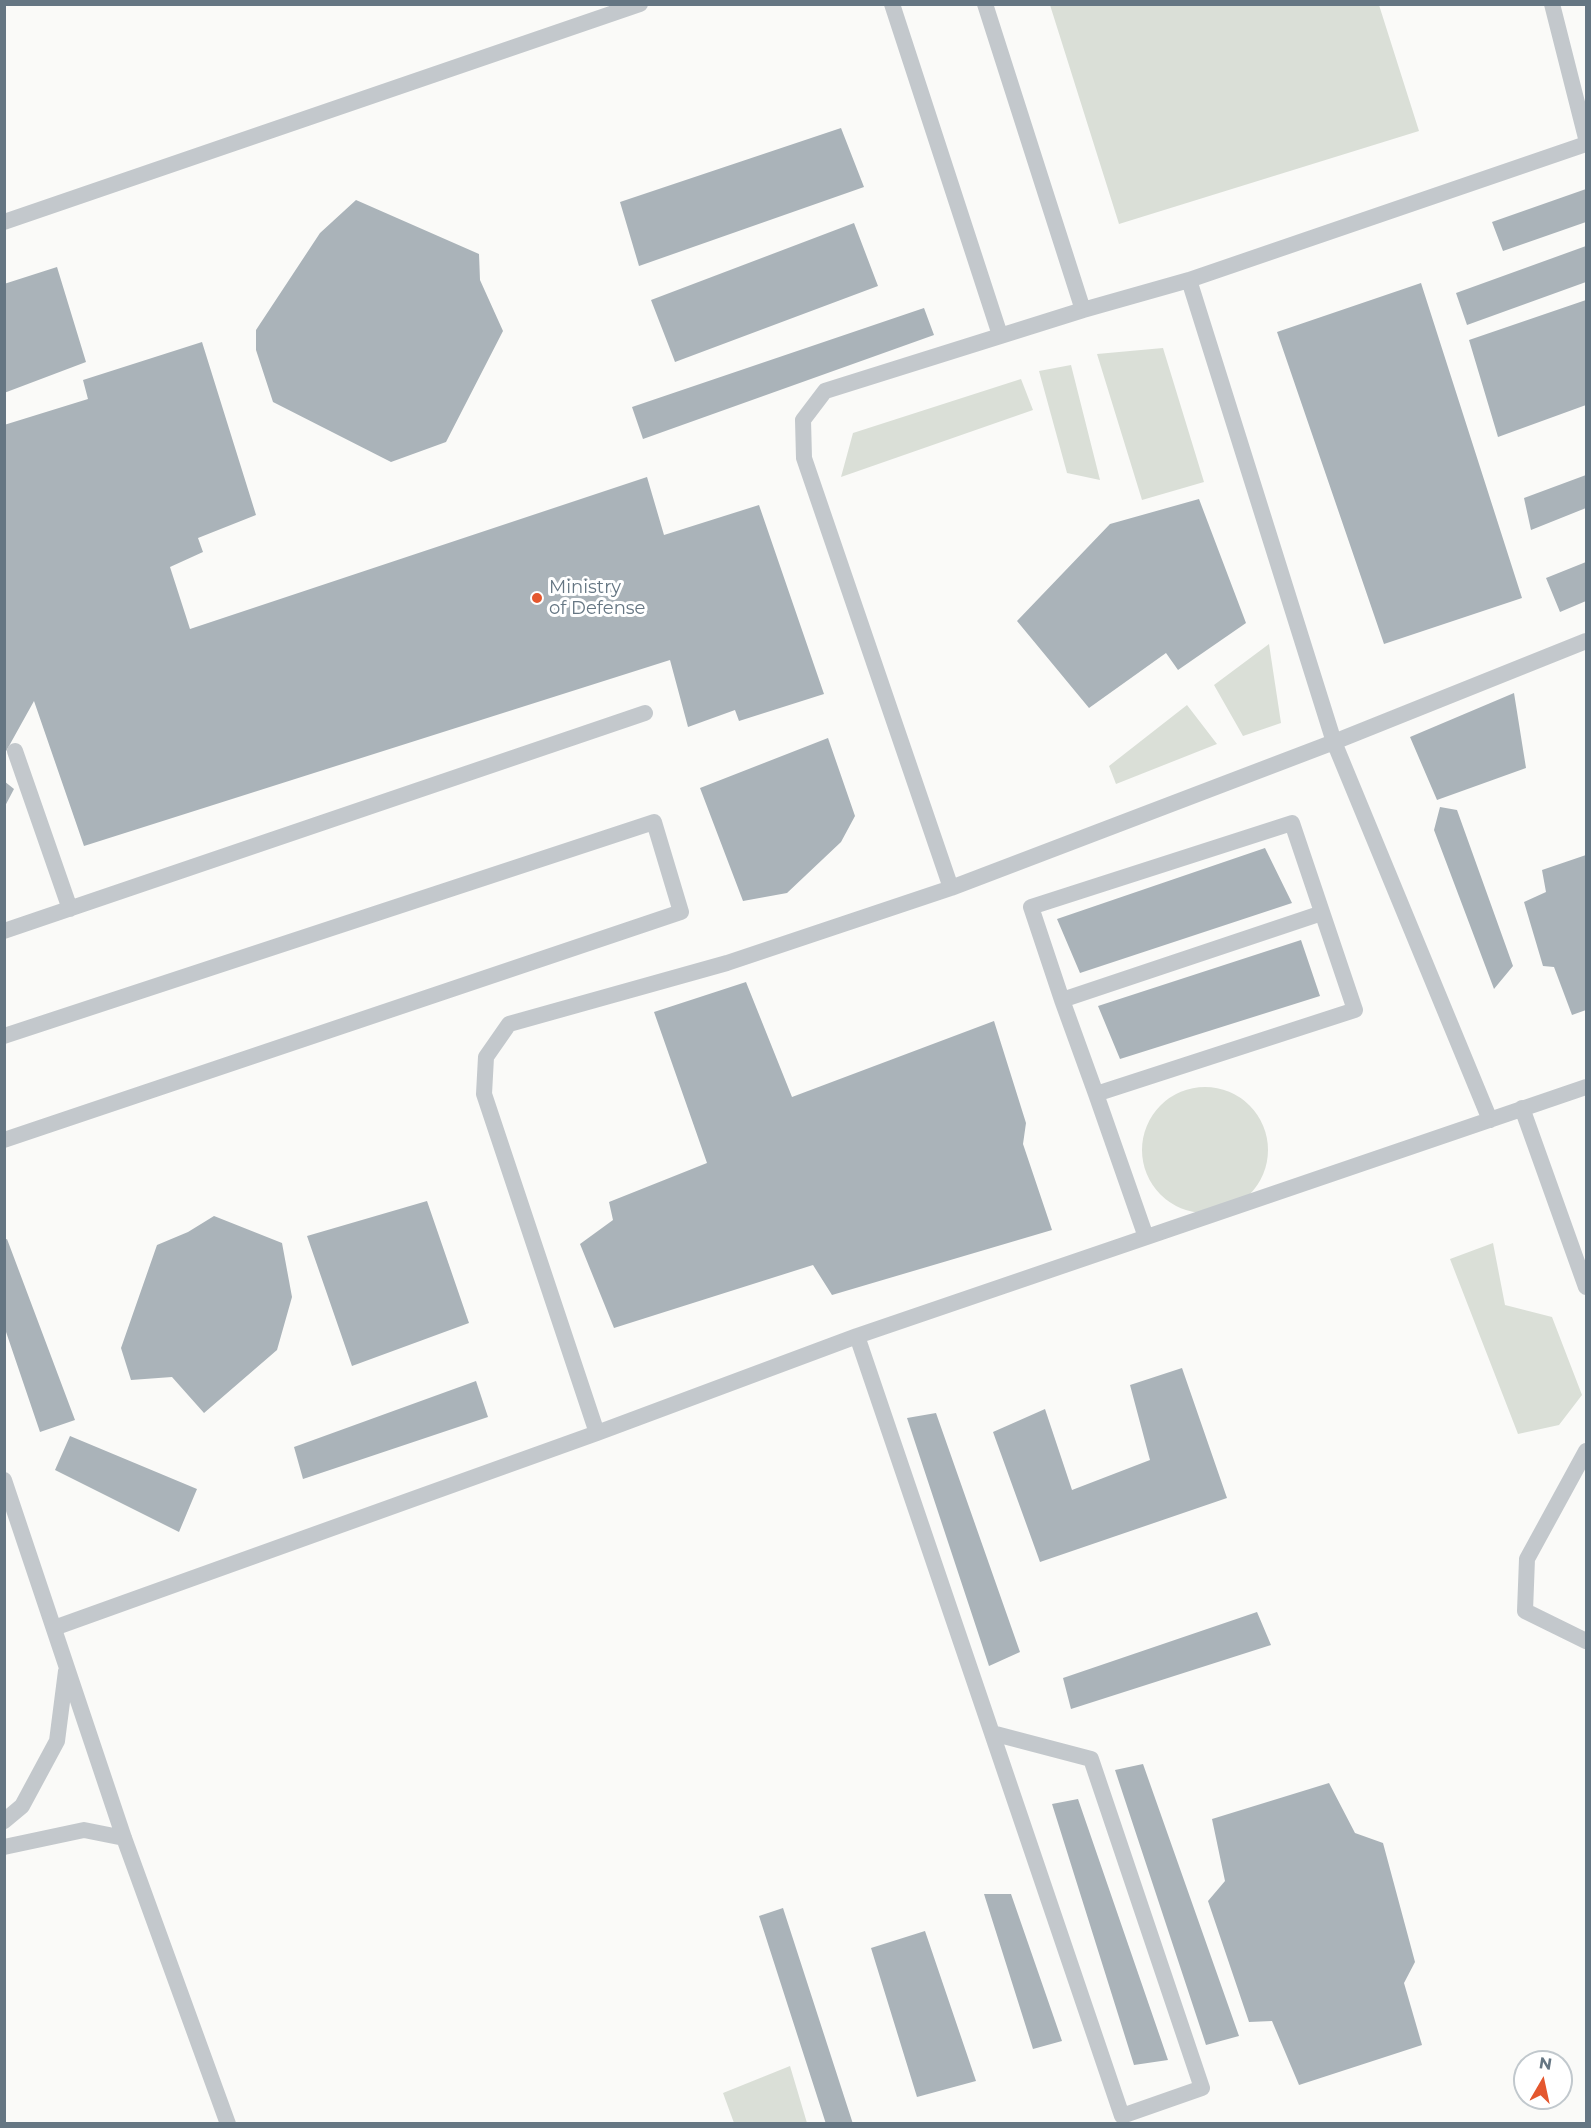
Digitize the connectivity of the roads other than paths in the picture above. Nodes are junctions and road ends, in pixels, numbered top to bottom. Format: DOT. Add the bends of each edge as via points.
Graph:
graph roads {
  1 [pos="640,4"];
  2 [pos="892,4"];
  3 [pos="985,4"];
  4 [pos="1552,4"];
  5 [pos="1587,138"];
  6 [pos="1587,144"];
  7 [pos="4,222"];
  8 [pos="1189,280"];
  9 [pos="1083,310"];
  10 [pos="1000,336"];
  11 [pos="1587,641"];
  12 [pos="645,713"];
  13 [pos="1334,742"];
  14 [pos="15,752"];
  15 [pos="951,888"];
  16 [pos="70,909"];
  17 [pos="1322,913"];
  18 [pos="4,932"];
  19 [pos="1062,1000"];
  20 [pos="4,1036"];
  21 [pos="1587,1087"];
  22 [pos="1096,1094"];
  23 [pos="1522,1108"];
  24 [pos="1490,1120"];
  25 [pos="4,1140"];
  26 [pos="1146,1237"];
  27 [pos="1587,1287"];
  28 [pos="857,1336"];
  29 [pos="597,1433"];
  30 [pos="1587,1451"];
  31 [pos="4,1480"];
  32 [pos="54,1628"];
  33 [pos="1587,1641"];
  34 [pos="67,1667"];
  35 [pos="992,1733"];
  36 [pos="4,1821"];
  37 [pos="124,1838"];
  38 [pos="4,1847"];
  39 [pos="228,2124"];
  1 -- 7 [label="lane"];
  2 -- 10 [label="lane"];
  3 -- 9 [label="lane"];
  4 -- 5 [label="lane"];
  6 -- 8 [label="lane"];
  8 -- 9 [label="lane"];
  8 -- 13 [label="lane"];
  9 -- 10 [label="lane"];
  10 -- 15 [label="lane" via="825,391 804,420 804,458"];
  11 -- 13 [label="lane"];
  12 -- 16 [label="lane"];
  13 -- 15 [label="lane"];
  13 -- 24 [label="lane"];
  14 -- 16 [label="lane"];
  15 -- 29 [label="lane" via="727,963 509,1024 486,1057 484,1094"];
  16 -- 18 [label="lane"];
  17 -- 19 [label="lane"];
  17 -- 19 [label="lane" via="1292,823 1031,908"];
  17 -- 22 [label="lane" via="1355,1010"];
  19 -- 22 [label="lane"];
  20 -- 25 [label="lane" via="654,822 681,912"];
  21 -- 23 [label="lane"];
  22 -- 26 [label="lane"];
  23 -- 24 [label="lane"];
  23 -- 27 [label="lane"];
  24 -- 26 [label="lane"];
  26 -- 28 [label="lane"];
  28 -- 29 [label="lane"];
  28 -- 35 [label="lane"];
  29 -- 32 [label="lane"];
  30 -- 33 [label="lane" via="1527,1559 1525,1611"];
  31 -- 32 [label="lane"];
  32 -- 34 [label="lane"];
  34 -- 36 [label="lane" via="57,1741 22,1806"];
  34 -- 37 [label="lane"];
  35 -- 35 [label="lane" via="1122,2116 1202,2088 1091,1759"];
  37 -- 38 [label="lane" via="84,1830"];
  37 -- 39 [label="lane"];
}
